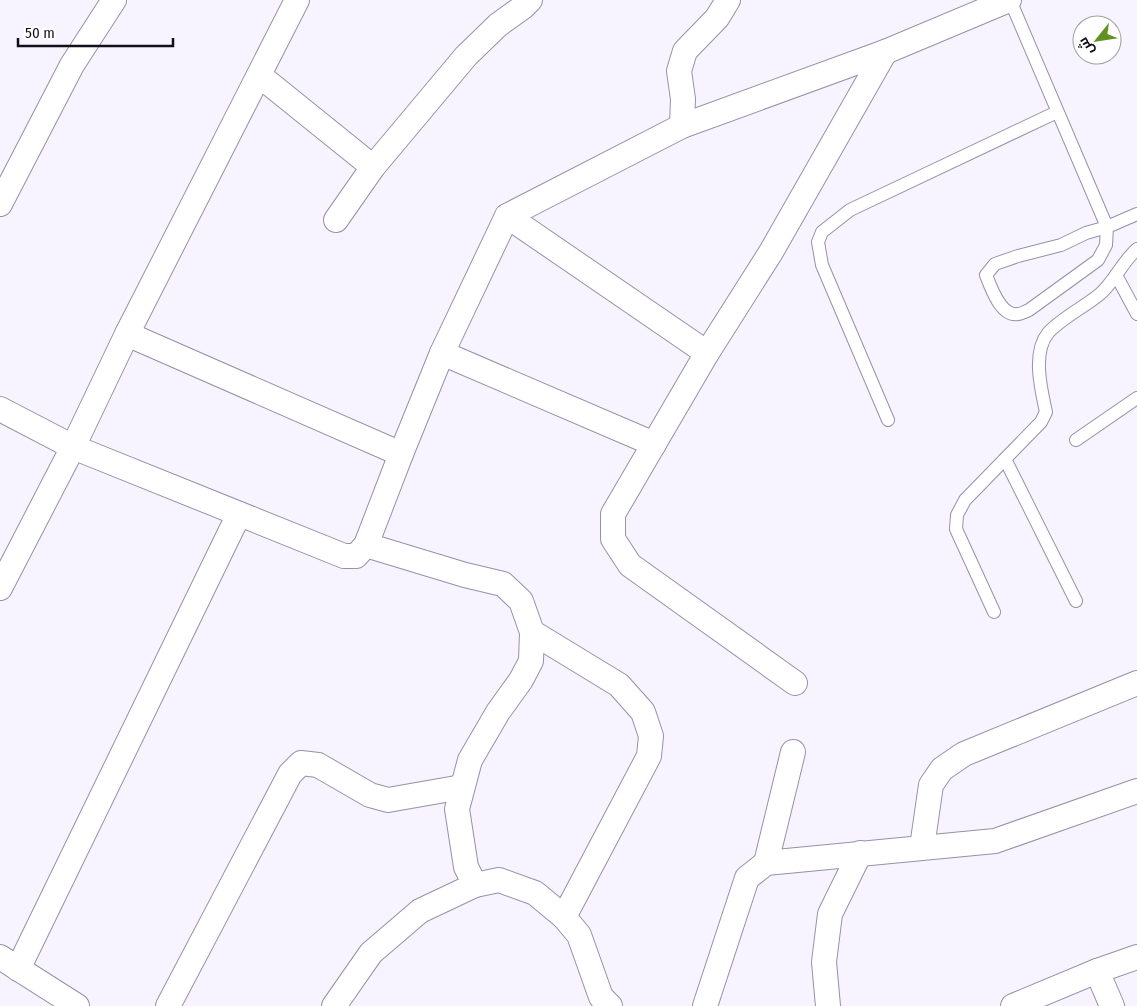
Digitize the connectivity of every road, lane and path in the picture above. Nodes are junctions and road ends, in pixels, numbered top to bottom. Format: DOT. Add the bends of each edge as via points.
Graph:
graph roads {
  1 [pos="114,0"];
  2 [pos="297,0"];
  3 [pos="530,0"];
  4 [pos="728,0"];
  5 [pos="1010,0"];
  6 [pos="885,52"];
  7 [pos="259,75"];
  8 [pos="1057,112"];
  9 [pos="682,126"];
  10 [pos="373,166"];
  11 [pos="0,204"];
  12 [pos="1137,214"];
  13 [pos="507,216"];
  14 [pos="336,220"];
  15 [pos="1107,227"];
  16 [pos="1137,249"];
  17 [pos="1116,275"];
  18 [pos="1137,314"];
  19 [pos="127,334"];
  20 [pos="442,353"];
  21 [pos="708,354"];
  22 [pos="1137,398"];
  23 [pos="0,409"];
  24 [pos="888,420"];
  25 [pos="1076,440"];
  26 [pos="654,444"];
  27 [pos="73,448"];
  28 [pos="401,454"];
  29 [pos="1006,459"];
  30 [pos="239,514"];
  31 [pos="366,545"];
  32 [pos="0,588"];
  33 [pos="1076,601"];
  34 [pos="994,612"];
  35 [pos="532,632"];
  36 [pos="795,683"];
  37 [pos="1137,683"];
  38 [pos="793,752"];
  39 [pos="462,787"];
  40 [pos="1137,791"];
  41 [pos="922,847"];
  42 [pos="860,853"];
  43 [pos="766,863"];
  44 [pos="475,885"];
  45 [pos="564,917"];
  46 [pos="1137,957"];
  47 [pos="9,963"];
  48 [pos="1097,971"];
  49 [pos="77,1006"];
  50 [pos="168,1006"];
  51 [pos="334,1006"];
  52 [pos="610,1006"];
  53 [pos="704,1006"];
  54 [pos="828,1006"];
  55 [pos="1013,1006"];
  56 [pos="1112,1006"];
  1 -- 11 [label="street" via="72,65"];
  2 -- 7 [label="street"];
  3 -- 10 [label="street" via="466,56"];
  4 -- 9 [label="street" via="717,18 685,51 679,71"];
  5 -- 6 [label="street"];
  5 -- 8 [label="lane"];
  6 -- 9 [label="street"];
  6 -- 21 [label="street" via="772,252"];
  7 -- 10 [label="street"];
  7 -- 19 [label="street"];
  8 -- 15 [label="lane"];
  8 -- 24 [label="lane" via="850,210 822,232 818,242 822,265"];
  9 -- 13 [label="street"];
  10 -- 14 [label="street"];
  12 -- 15 [label="lane"];
  13 -- 20 [label="street"];
  13 -- 21 [label="street"];
  15 -- 15 [label="lane" via="1106,245 1098,260 1029,310 1016,315 1006,312 993,295 986,276 995,264 1061,246"];
  16 -- 17 [label="lane" via="1127,257"];
  17 -- 18 [label="lane"];
  17 -- 29 [label="lane" via="1101,293 1047,334 1038,357 1046,412 1041,422"];
  19 -- 27 [label="street"];
  19 -- 28 [label="street"];
  20 -- 26 [label="street"];
  20 -- 28 [label="street"];
  21 -- 26 [label="street"];
  22 -- 25 [label="lane"];
  23 -- 27 [label="street"];
  26 -- 36 [label="street" via="613,514 613,539 630,565"];
  27 -- 30 [label="street"];
  27 -- 32 [label="street"];
  28 -- 31 [label="street"];
  29 -- 33 [label="lane"];
  29 -- 34 [label="lane" via="966,500 957,515 956,529"];
  30 -- 31 [label="street" via="344,556 356,556"];
  30 -- 47 [label="street"];
  31 -- 35 [label="street" via="503,584 521,601"];
  35 -- 39 [label="street" via="531,661 470,760"];
  35 -- 45 [label="street" via="619,684 642,712 651,736 649,756"];
  37 -- 41 [label="street" via="964,754 942,769 931,785"];
  38 -- 43 [label="street"];
  39 -- 44 [label="street" via="457,809 466,867"];
  39 -- 50 [label="street" via="388,800 370,795 318,765 301,763 290,774"];
  40 -- 41 [label="street" via="995,841"];
  41 -- 42 [label="street"];
  42 -- 43 [label="street"];
  42 -- 54 [label="street" via="830,914 824,962"];
  43 -- 53 [label="street" via="747,878"];
  44 -- 45 [label="street" via="499,880 535,893"];
  44 -- 51 [label="street" via="420,911 372,953"];
  45 -- 52 [label="street" via="579,935 601,997"];
  46 -- 48 [label="street"];
  47 -- 49 [label="street"];
  48 -- 55 [label="street"];
  48 -- 56 [label="street"];
}
